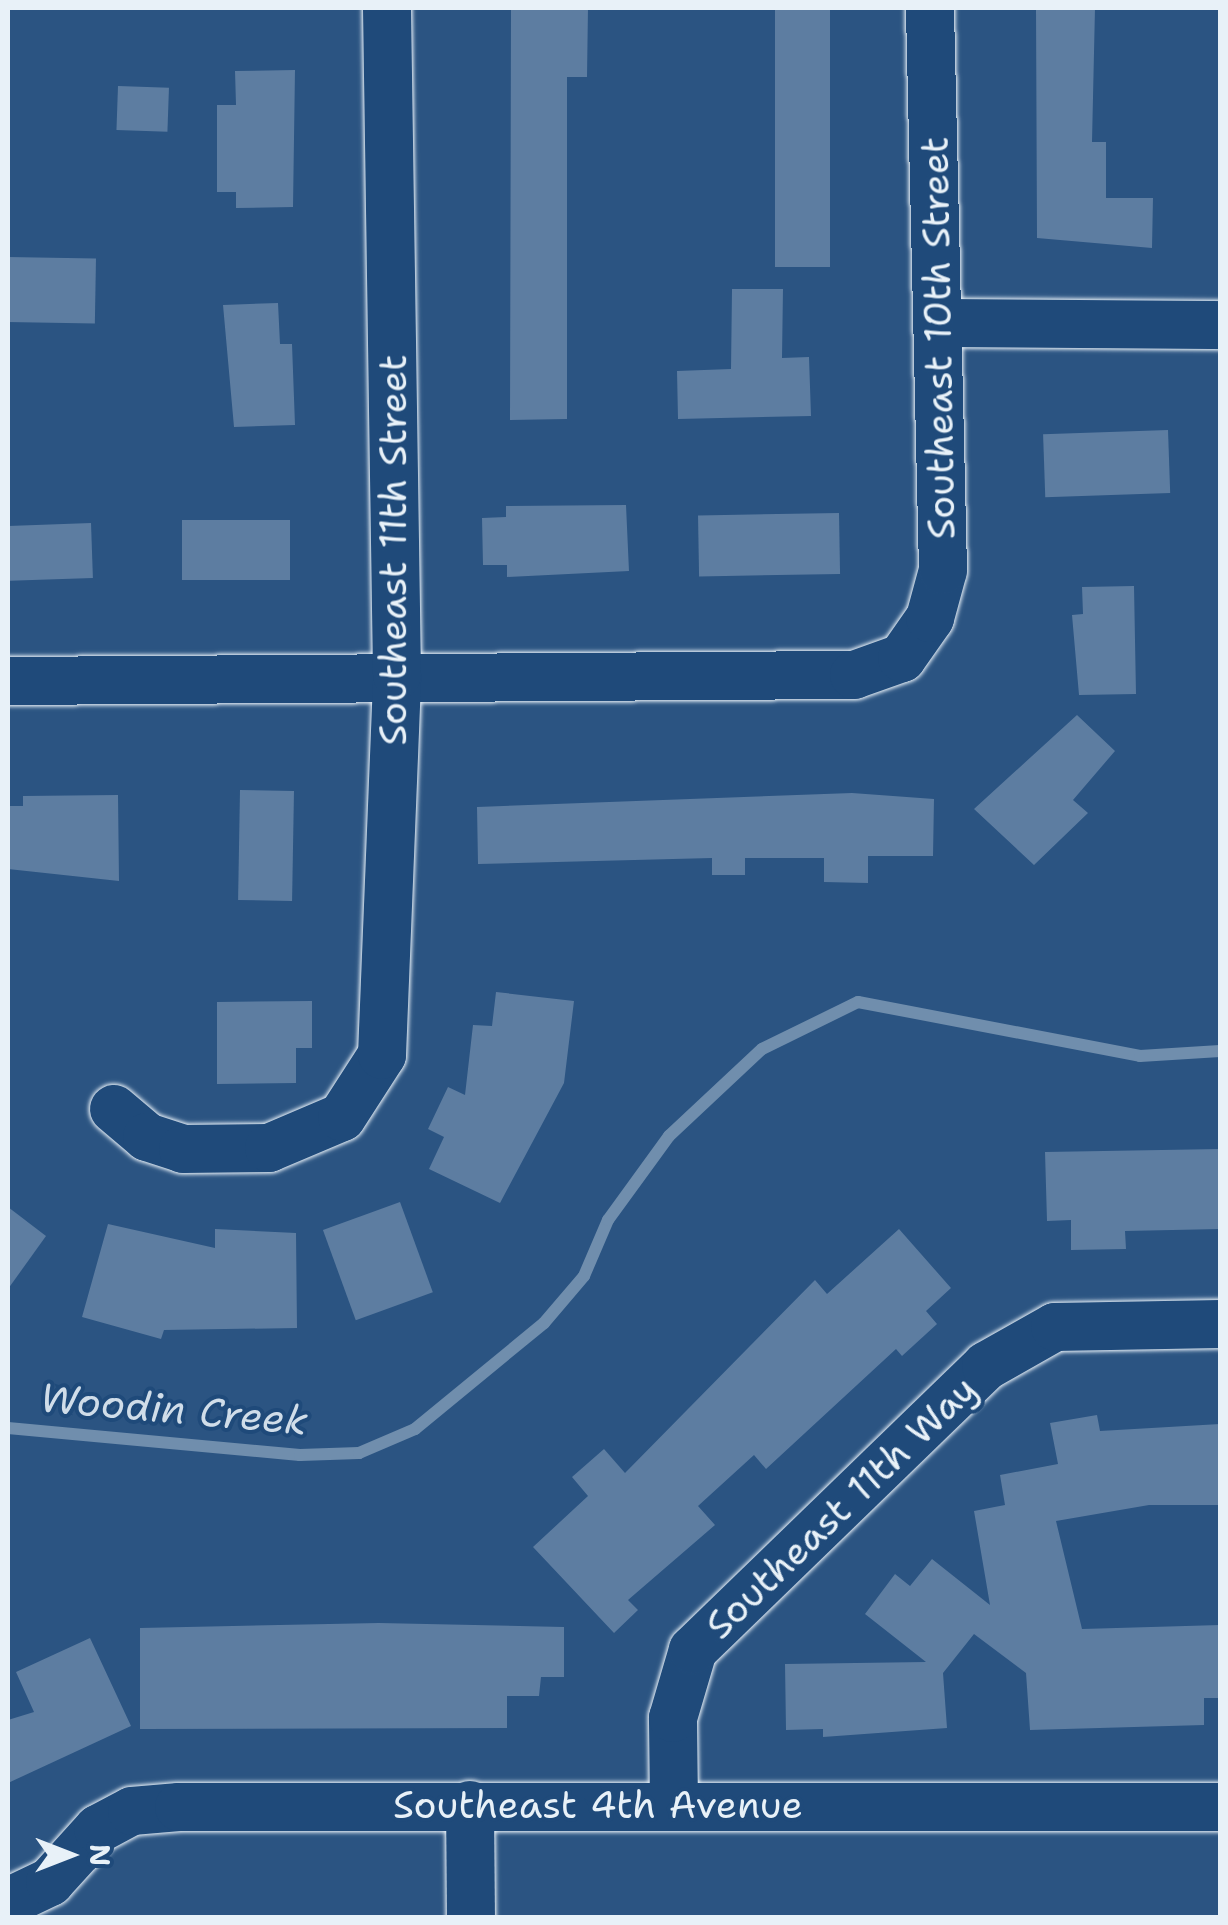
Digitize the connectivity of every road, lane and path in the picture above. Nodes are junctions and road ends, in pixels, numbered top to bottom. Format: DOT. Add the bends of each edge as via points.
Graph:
graph roads {
  1 [pos="387,8"];
  2 [pos="930,8"];
  3 [pos="938,322"];
  4 [pos="1220,325"];
  5 [pos="396,675"];
  6 [pos="8,681"];
  7 [pos="114,1109"];
  8 [pos="1220,1324"];
  9 [pos="674,1804"];
  10 [pos="470,1805"];
  11 [pos="1220,1807"];
  12 [pos="8,1902"];
  13 [pos="471,1918"];
  1 -- 5 [label="street, Southeast 11th Street"];
  2 -- 3 [label="street, Southeast 10th Street"];
  3 -- 4 [label="street"];
  3 -- 5 [label="street, Southeast 10th Street" via="943,570 930,618 902,658 854,675"];
  5 -- 6 [label="street"];
  5 -- 7 [label="street, Southeast 11th Street" via="388,998 368,1090 342,1118 269,1148 183,1150 147,1137"];
  8 -- 9 [label="street, Southeast 11th Way" via="1055,1327 1017,1341 693,1650 673,1718"];
  9 -- 10 [label="street, Southeast 4th Avenue"];
  9 -- 11 [label="street, Southeast 4th Avenue"];
  10 -- 12 [label="street, Southeast 4th Avenue" via="132,1811 98,1829 50,1882"];
  10 -- 13 [label="street"];
}
